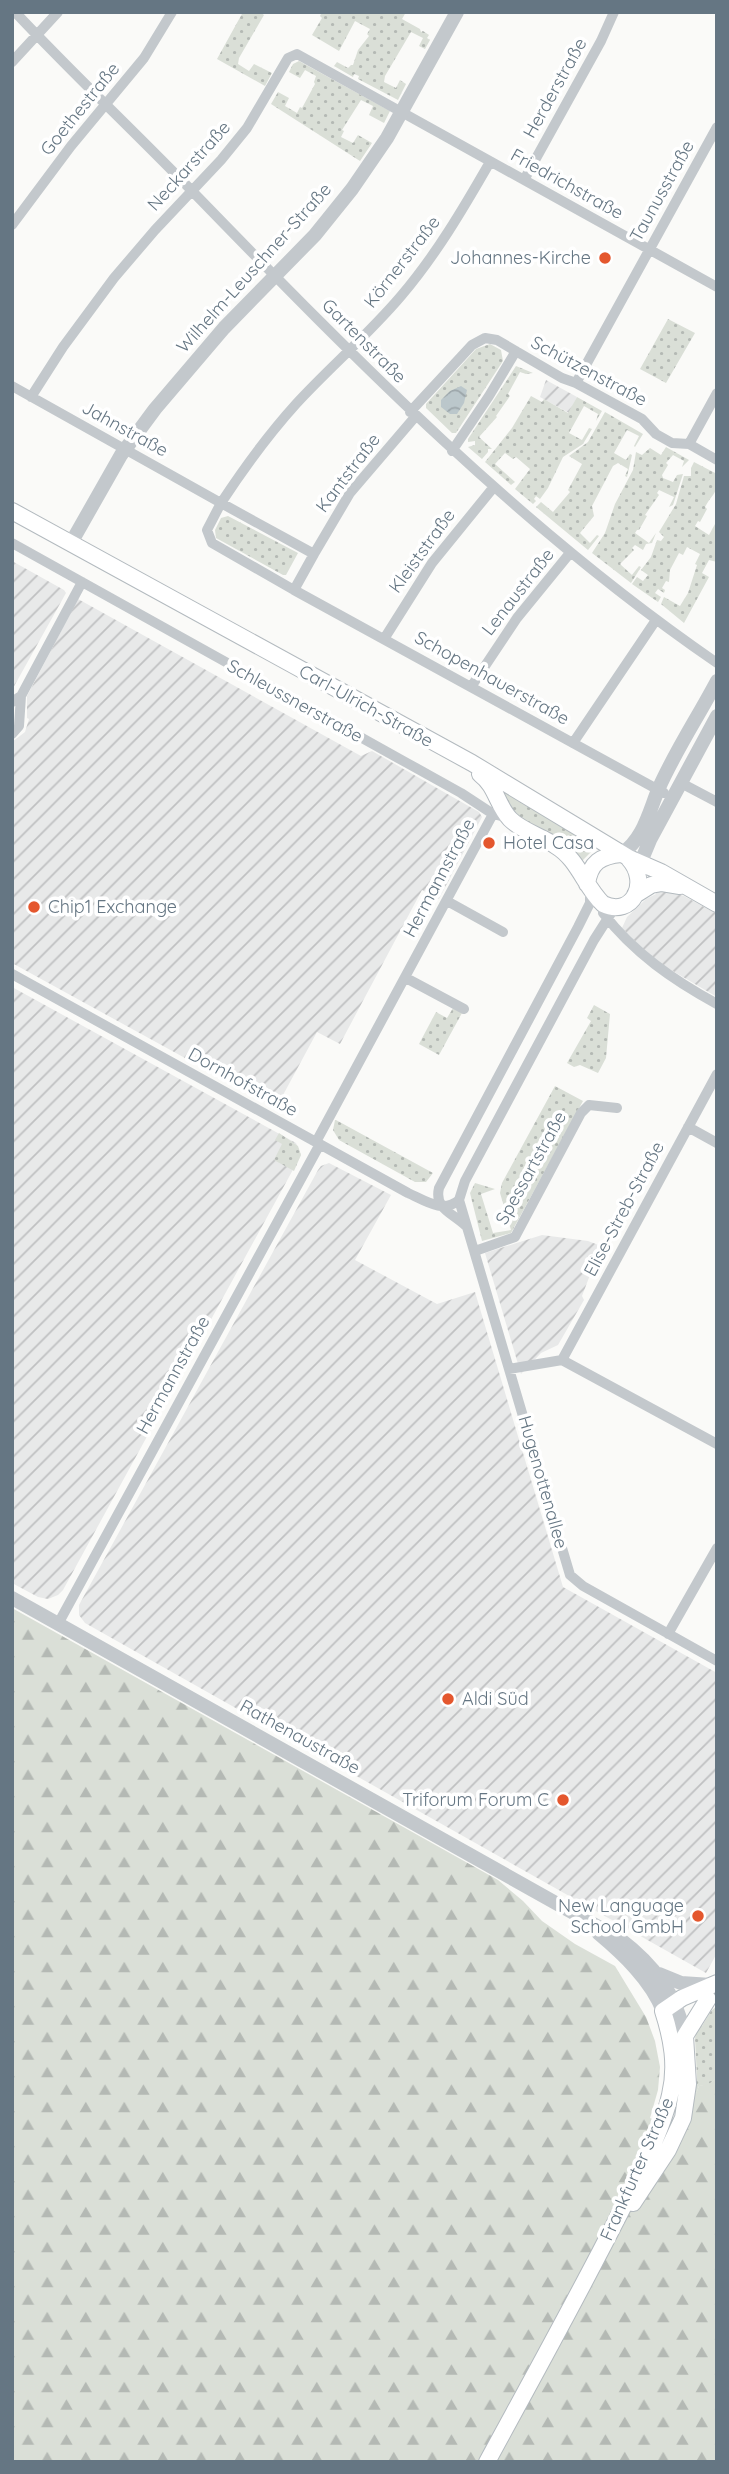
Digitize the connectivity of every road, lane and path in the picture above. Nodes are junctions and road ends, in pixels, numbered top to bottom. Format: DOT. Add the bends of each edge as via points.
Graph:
graph roads {
  1 [pos="15,12"];
  2 [pos="58,12"];
  3 [pos="172,12"];
  4 [pos="457,12"];
  5 [pos="614,12"];
  6 [pos="37,35"];
  7 [pos="12,62"];
  8 [pos="106,104"];
  9 [pos="402,112"];
  10 [pos="717,127"];
  11 [pos="490,162"];
  12 [pos="524,180"];
  13 [pos="192,191"];
  14 [pos="12,225"];
  15 [pos="649,249"];
  16 [pos="275,276"];
  17 [pos="717,287"];
  18 [pos="516,351"];
  19 [pos="348,352"];
  20 [pos="576,383"];
  21 [pos="12,386"];
  22 [pos="717,393"];
  23 [pos="31,397"];
  24 [pos="413,414"];
  25 [pos="689,444"];
  26 [pos="125,449"];
  27 [pos="452,451"];
  28 [pos="717,460"];
  29 [pos="493,488"];
  30 [pos="221,503"];
  31 [pos="12,511"];
  32 [pos="71,543"];
  33 [pos="12,544"];
  34 [pos="570,553"];
  35 [pos="314,554"];
  36 [pos="82,582"];
  37 [pos="294,590"];
  38 [pos="656,620"];
  39 [pos="384,639"];
  40 [pos="717,663"];
  41 [pos="717,681"];
  42 [pos="471,687"];
  43 [pos="16,699"];
  44 [pos="717,716"];
  45 [pos="12,734"];
  46 [pos="573,743"];
  47 [pos="453,754"];
  48 [pos="681,783"];
  49 [pos="658,790"];
  50 [pos="673,798"];
  51 [pos="717,802"];
  52 [pos="501,816"];
  53 [pos="647,816"];
  54 [pos="606,845"];
  55 [pos="635,861"];
  56 [pos="685,887"];
  57 [pos="635,895"];
  58 [pos="447,901"];
  59 [pos="717,904"];
  60 [pos="602,905"];
  61 [pos="503,932"];
  62 [pos="12,974"];
  63 [pos="406,978"];
  64 [pos="717,1004"];
  65 [pos="464,1009"];
  66 [pos="717,1074"];
  67 [pos="617,1108"];
  68 [pos="688,1127"];
  69 [pos="318,1143"];
  70 [pos="717,1143"];
  71 [pos="459,1200"];
  72 [pos="441,1207"];
  73 [pos="466,1226"];
  74 [pos="475,1251"];
  75 [pos="562,1360"];
  76 [pos="509,1369"];
  77 [pos="717,1444"];
  78 [pos="717,1548"];
  79 [pos="12,1598"];
  80 [pos="58,1624"];
  81 [pos="668,1634"];
  82 [pos="717,1661"];
  83 [pos="569,1911"];
  84 [pos="659,1974"];
  85 [pos="714,1991"];
  86 [pos="672,2008"];
  87 [pos="685,2036"];
  88 [pos="585,2282"];
  89 [pos="487,2462"];
  1 -- 6 [label="street, Gartenstraße"];
  2 -- 6 [label="street"];
  3 -- 8 [label="street, Goethestraße" via="144,58"];
  4 -- 9 [label="street, Wilhelm-Leuschner-Straße"];
  5 -- 12 [label="street, Herderstraße"];
  6 -- 7 [label="street"];
  6 -- 8 [label="street, Gartenstraße"];
  8 -- 13 [label="street, Gartenstraße"];
  8 -- 14 [label="street, Goethestraße"];
  9 -- 11 [label="street, Friedrichstraße"];
  9 -- 13 [label="street, Neckarstraße" via="302,55 292,55 247,128"];
  9 -- 16 [label="street, Wilhelm-Leuschner-Straße" via="352,189"];
  10 -- 15 [label="street, Taunusstraße"];
  11 -- 12 [label="street, Friedrichstraße"];
  11 -- 19 [label="street, Körnerstraße" via="429,261"];
  12 -- 15 [label="street, Friedrichstraße"];
  13 -- 16 [label="street, Gartenstraße"];
  13 -- 23 [label="street, Neckarstraße" via="107,287"];
  15 -- 17 [label="street, Friedrichstraße"];
  15 -- 20 [label="street, Taunusstraße"];
  16 -- 19 [label="street, Gartenstraße"];
  16 -- 26 [label="street, Wilhelm-Leuschner-Straße" via="184,374"];
  18 -- 20 [label="street, Schützenstraße"];
  18 -- 24 [label="street, Schützenstraße" via="493,339 476,341"];
  18 -- 27 [label="street"];
  19 -- 24 [label="street, Gartenstraße"];
  19 -- 30 [label="street, Körnerstraße" via="276,428"];
  20 -- 25 [label="street, Schützenstraße" via="642,419 672,443"];
  21 -- 23 [label="street, Jahnstraße"];
  22 -- 25 [label="street"];
  23 -- 26 [label="street, Jahnstraße"];
  24 -- 27 [label="street, Gartenstraße"];
  24 -- 35 [label="street, Kantstraße" via="350,494"];
  25 -- 28 [label="street, Schützenstraße"];
  26 -- 30 [label="street, Jahnstraße"];
  26 -- 32 [label="street, Wilhelm-Leuschner-Straße"];
  27 -- 29 [label="street, Gartenstraße"];
  29 -- 34 [label="street, Gartenstraße"];
  29 -- 39 [label="street, Kleiststraße" via="432,563"];
  30 -- 35 [label="street, Jahnstraße"];
  30 -- 37 [label="street, Körnerstraße" via="207,530 212,543"];
  31 -- 32 [label="main road, Carl-Ulrich-Straße"];
  32 -- 47 [label="main road, Carl-Ulrich-Straße"];
  33 -- 36 [label="street, Schleussnerstraße"];
  34 -- 38 [label="street, Gartenstraße"];
  34 -- 42 [label="street, Lenaustraße" via="517,618"];
  35 -- 37 [label="street, Kantstraße"];
  36 -- 43 [label="street"];
  36 -- 52 [label="street, Schleussnerstraße"];
  37 -- 39 [label="street, Schopenhauerstraße"];
  38 -- 40 [label="street, Gartenstraße"];
  38 -- 46 [label="street"];
  39 -- 42 [label="street, Schopenhauerstraße"];
  41 -- 49 [label="street"];
  42 -- 46 [label="street, Schopenhauerstraße"];
  43 -- 45 [label="street" via="19,726"];
  44 -- 48 [label="street"];
  46 -- 49 [label="street, Schopenhauerstraße"];
  47 -- 52 [label="main road" via="486,778 495,790"];
  47 -- 54 [label="main road, Carl-Ulrich-Straße"];
  48 -- 50 [label="street"];
  48 -- 51 [label="street"];
  49 -- 50 [label="street, Schopenhauerstraße"];
  49 -- 53 [label="street"];
  50 -- 55 [label="street"];
  52 -- 58 [label="street, Hermannstraße"];
  52 -- 60 [label="main road, Schleussnerstraße" via="556,845"];
  53 -- 54 [label="street" via="623,845"];
  53 -- 55 [label="street" via="635,843"];
  54 -- 55 [label="main road, Carl-Ulrich-Straße"];
  55 -- 56 [label="main road, Carl-Ulrich-Straße"];
  55 -- 57 [label="main road"];
  55 -- 60 [label="main road" via="604,857 589,871"];
  56 -- 57 [label="main road" via="662,883"];
  56 -- 59 [label="main road, Carl-Ulrich-Straße"];
  57 -- 60 [label="main road" via="625,905"];
  58 -- 61 [label="street"];
  58 -- 63 [label="street, Hermannstraße"];
  60 -- 64 [label="street, Schleussnerstraße" via="652,964"];
  60 -- 71 [label="street" via="464,1181"];
  60 -- 72 [label="street" via="589,907 578,927 441,1184"];
  62 -- 69 [label="street, Dornhofstraße"];
  63 -- 65 [label="street"];
  63 -- 69 [label="street, Hermannstraße"];
  66 -- 68 [label="street, Elise-Streb-Straße"];
  67 -- 74 [label="street, Spessartstraße" via="589,1105 581,1113 515,1237"];
  68 -- 70 [label="street"];
  68 -- 75 [label="street, Elise-Streb-Straße"];
  69 -- 72 [label="street, Dornhofstraße"];
  69 -- 80 [label="street, Hermannstraße"];
  71 -- 72 [label="street"];
  71 -- 73 [label="street, Hugenottenallee"];
  72 -- 73 [label="street"];
  73 -- 74 [label="street, Hugenottenallee"];
  74 -- 76 [label="street, Hugenottenallee"];
  75 -- 76 [label="street"];
  75 -- 77 [label="street"];
  76 -- 81 [label="street, Hugenottenallee" via="570,1575"];
  78 -- 81 [label="street"];
  79 -- 80 [label="street, Rathenaustraße"];
  80 -- 83 [label="street, Rathenaustraße"];
  81 -- 82 [label="street, Hugenottenallee"];
  83 -- 84 [label="street, Rathenaustraße" via="620,1939"];
  83 -- 86 [label="street, Rathenaustraße" via="602,1937"];
  84 -- 85 [label="street"];
  84 -- 86 [label="street, Rathenaustraße"];
  85 -- 86 [label="main road"];
  85 -- 87 [label="main road"];
  86 -- 87 [label="street, Rathenaustraße"];
  86 -- 88 [label="main road, Frankfurter Straße" via="674,2070 663,2118"];
  87 -- 88 [label="main road, Frankfurter Straße" via="688,2084 683,2118 668,2150"];
  88 -- 89 [label="main road, Frankfurter Straße"];
}
